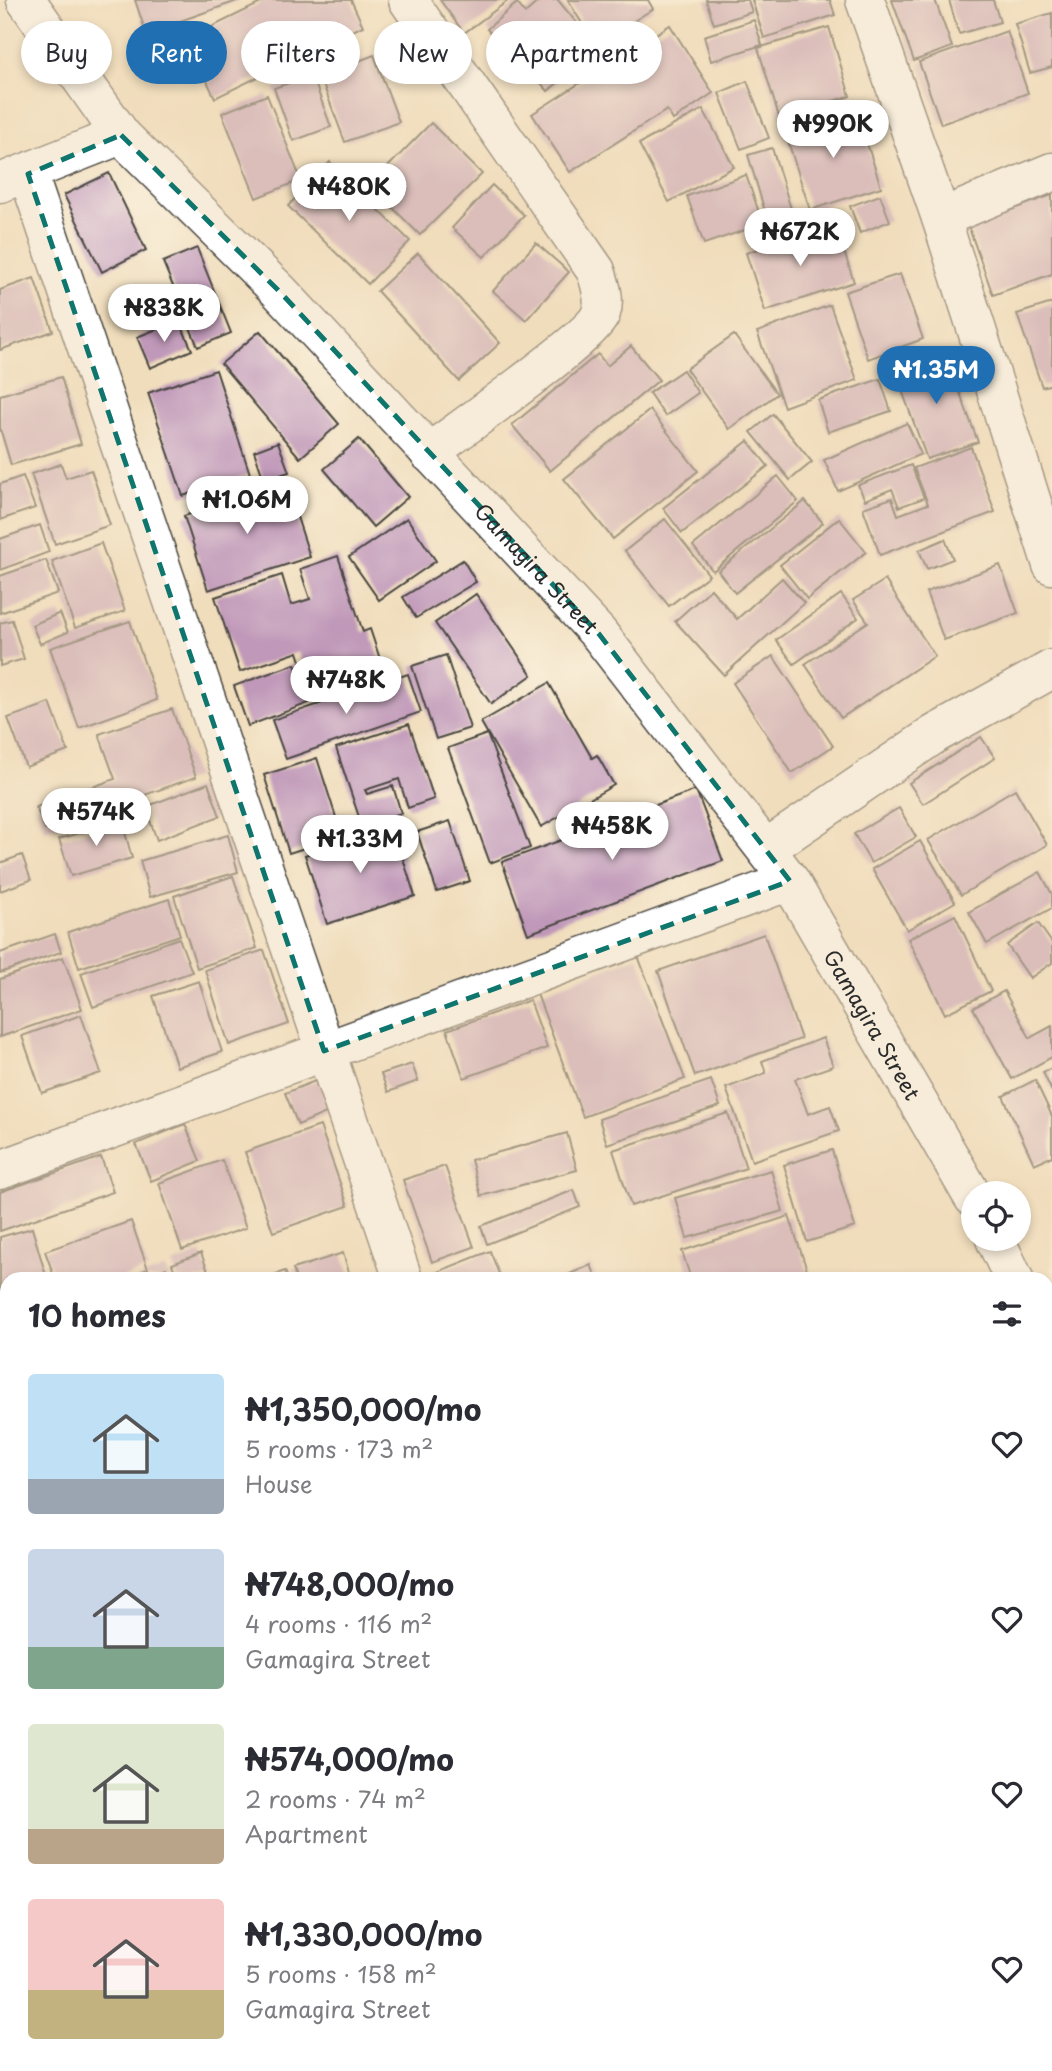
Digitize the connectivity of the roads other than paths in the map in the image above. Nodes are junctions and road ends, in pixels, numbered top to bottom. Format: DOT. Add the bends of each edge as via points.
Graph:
graph roads {
  1 [pos="26,0"];
  2 [pos="408,0"];
  3 [pos="865,0"];
  4 [pos="121,135"];
  5 [pos="1052,172"];
  6 [pos="14,178"];
  7 [pos="941,218"];
  8 [pos="429,453"];
  9 [pos="1052,565"];
  10 [pos="1052,669"];
  11 [pos="767,848"];
  12 [pos="790,881"];
  13 [pos="324,1051"];
  14 [pos="0,1170"];
  15 [pos="964,1181"];
  16 [pos="1001,1251"];
  17 [pos="401,1272"];
  18 [pos="1011,1272"];
  1 -- 4 [label="street, Gamagira Street"];
  2 -- 8 [label="street" via="596,271 603,293 601,314 579,339"];
  3 -- 7 [label="street"];
  4 -- 6 [label="street"];
  4 -- 8 [label="street, Gamagira Street" via="279,290"];
  5 -- 7 [label="street"];
  6 -- 13 [label="street"];
  7 -- 9 [label="street"];
  8 -- 11 [label="street, Gamagira Street" via="599,634"];
  10 -- 11 [label="street" via="935,734"];
  11 -- 12 [label="street, Gamagira Street"];
  12 -- 13 [label="street"];
  12 -- 15 [label="street, Gamagira Street"];
  13 -- 14 [label="street"];
  13 -- 17 [label="street"];
  16 -- 18 [label="street"];
}
